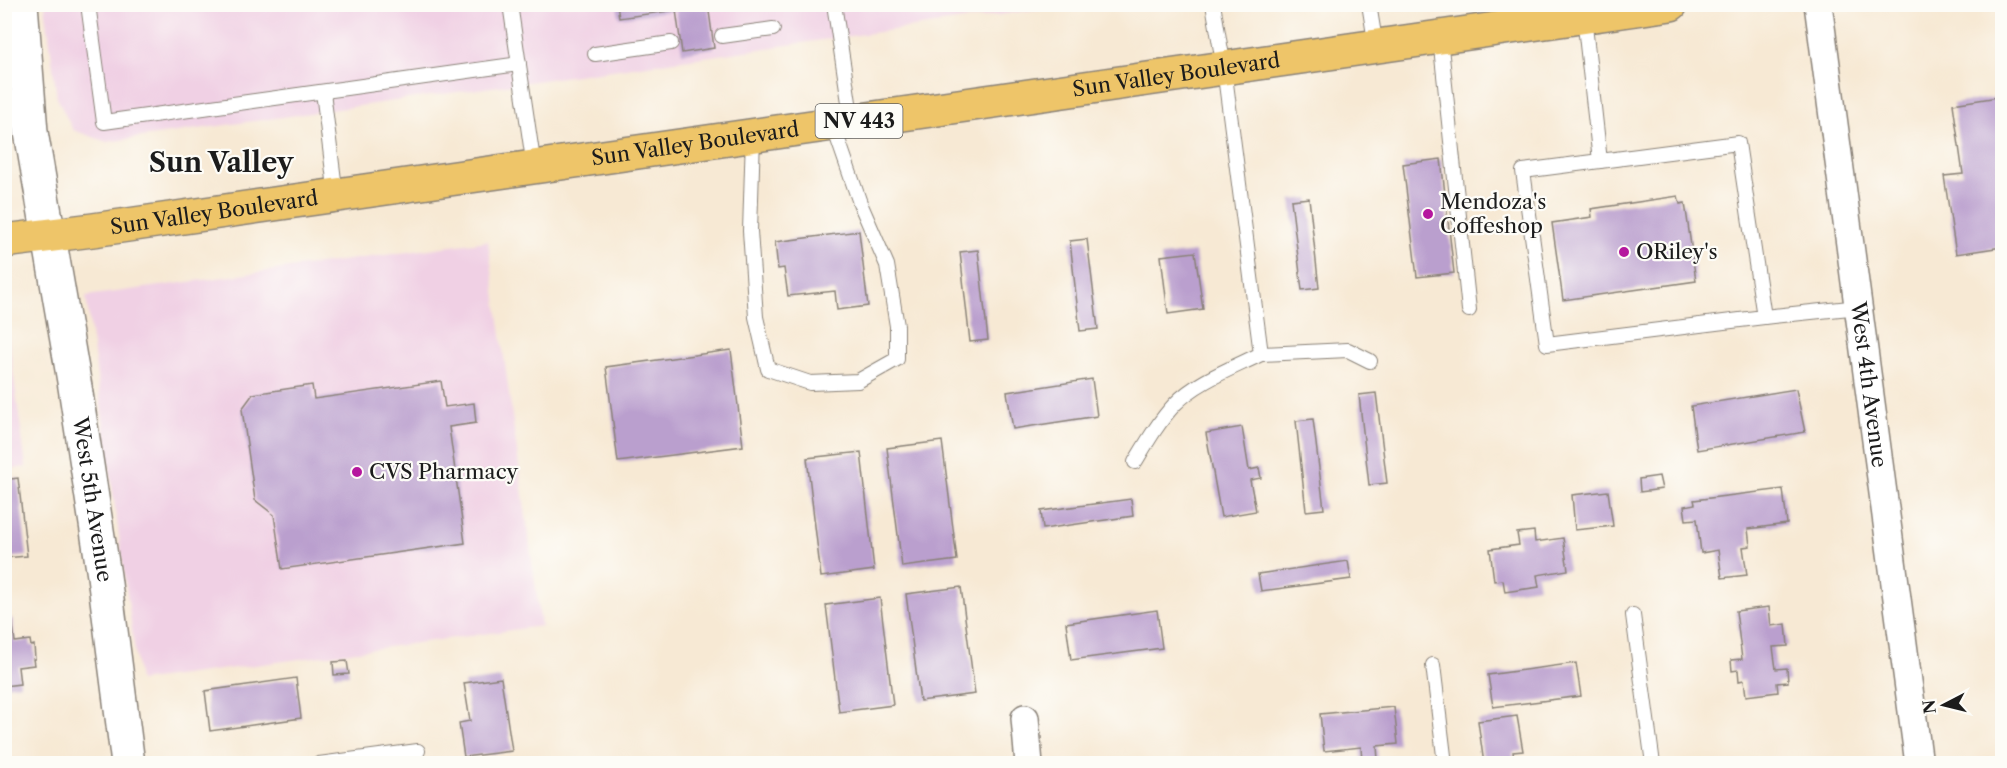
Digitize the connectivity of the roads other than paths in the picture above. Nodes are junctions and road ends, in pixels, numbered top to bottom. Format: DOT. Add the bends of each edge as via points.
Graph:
graph roads {
  1 [pos="21,4"];
  2 [pos="88,4"];
  3 [pos="510,4"];
  4 [pos="834,4"];
  5 [pos="1213,4"];
  6 [pos="1369,4"];
  7 [pos="1671,4"];
  8 [pos="1818,4"];
  9 [pos="1584,17"];
  10 [pos="772,29"];
  11 [pos="722,36"];
  12 [pos="1440,38"];
  13 [pos="671,43"];
  14 [pos="1376,47"];
  15 [pos="595,54"];
  16 [pos="519,64"];
  17 [pos="1224,68"];
  18 [pos="322,92"];
  19 [pos="842,123"];
  20 [pos="753,136"];
  21 [pos="1600,161"];
  22 [pos="534,167"];
  23 [pos="336,196"];
  24 [pos="48,236"];
  25 [pos="4,241"];
  26 [pos="1858,307"];
  27 [pos="1469,310"];
  28 [pos="1764,317"];
  29 [pos="1261,354"];
  30 [pos="1370,361"];
  31 [pos="1135,462"];
  32 [pos="1633,615"];
  33 [pos="1433,665"];
  34 [pos="1025,718"];
  35 [pos="418,751"];
  36 [pos="128,764"];
  37 [pos="319,764"];
  38 [pos="1029,764"];
  39 [pos="1446,764"];
  40 [pos="1653,764"];
  41 [pos="1919,764"];
  1 -- 24 [label="street, West 5th Avenue" via="31,132"];
  2 -- 18 [label="lane" via="104,122"];
  3 -- 16 [label="lane"];
  4 -- 19 [label="lane"];
  5 -- 17 [label="lane"];
  6 -- 14 [label="lane"];
  7 -- 9 [label="main road, Sun Valley Boulevard / NV 443"];
  8 -- 26 [label="street, West 4th Avenue"];
  9 -- 12 [label="main road, Sun Valley Boulevard / NV 443"];
  9 -- 21 [label="lane"];
  10 -- 11 [label="lane"];
  12 -- 14 [label="main road, Sun Valley Boulevard / NV 443"];
  12 -- 27 [label="lane"];
  13 -- 15 [label="lane"];
  14 -- 17 [label="main road, Sun Valley Boulevard / NV 443"];
  16 -- 18 [label="lane"];
  16 -- 22 [label="lane"];
  17 -- 19 [label="main road, Sun Valley Boulevard / NV 443"];
  17 -- 29 [label="lane"];
  18 -- 23 [label="lane"];
  19 -- 20 [label="main road, Sun Valley Boulevard / NV 443"];
  19 -- 20 [label="lane" via="860,203 887,265 897,326 897,359 858,381 810,383 768,369 756,317 750,231"];
  20 -- 22 [label="main road, Sun Valley Boulevard / NV 443"];
  21 -- 28 [label="lane" via="1738,143"];
  21 -- 28 [label="lane" via="1523,171 1547,344"];
  22 -- 23 [label="main road, Sun Valley Boulevard / NV 443"];
  23 -- 24 [label="main road, Sun Valley Boulevard / NV 443"];
  24 -- 25 [label="main road, Sun Valley Boulevard / NV 443"];
  24 -- 36 [label="street, West 5th Avenue" via="107,596"];
  26 -- 28 [label="lane"];
  26 -- 41 [label="street, West 4th Avenue"];
  29 -- 30 [label="lane" via="1348,350"];
  29 -- 31 [label="lane" via="1212,377 1176,403"];
  32 -- 40 [label="lane"];
  33 -- 39 [label="lane"];
  34 -- 38 [label="street"];
  35 -- 37 [label="lane"];
}
